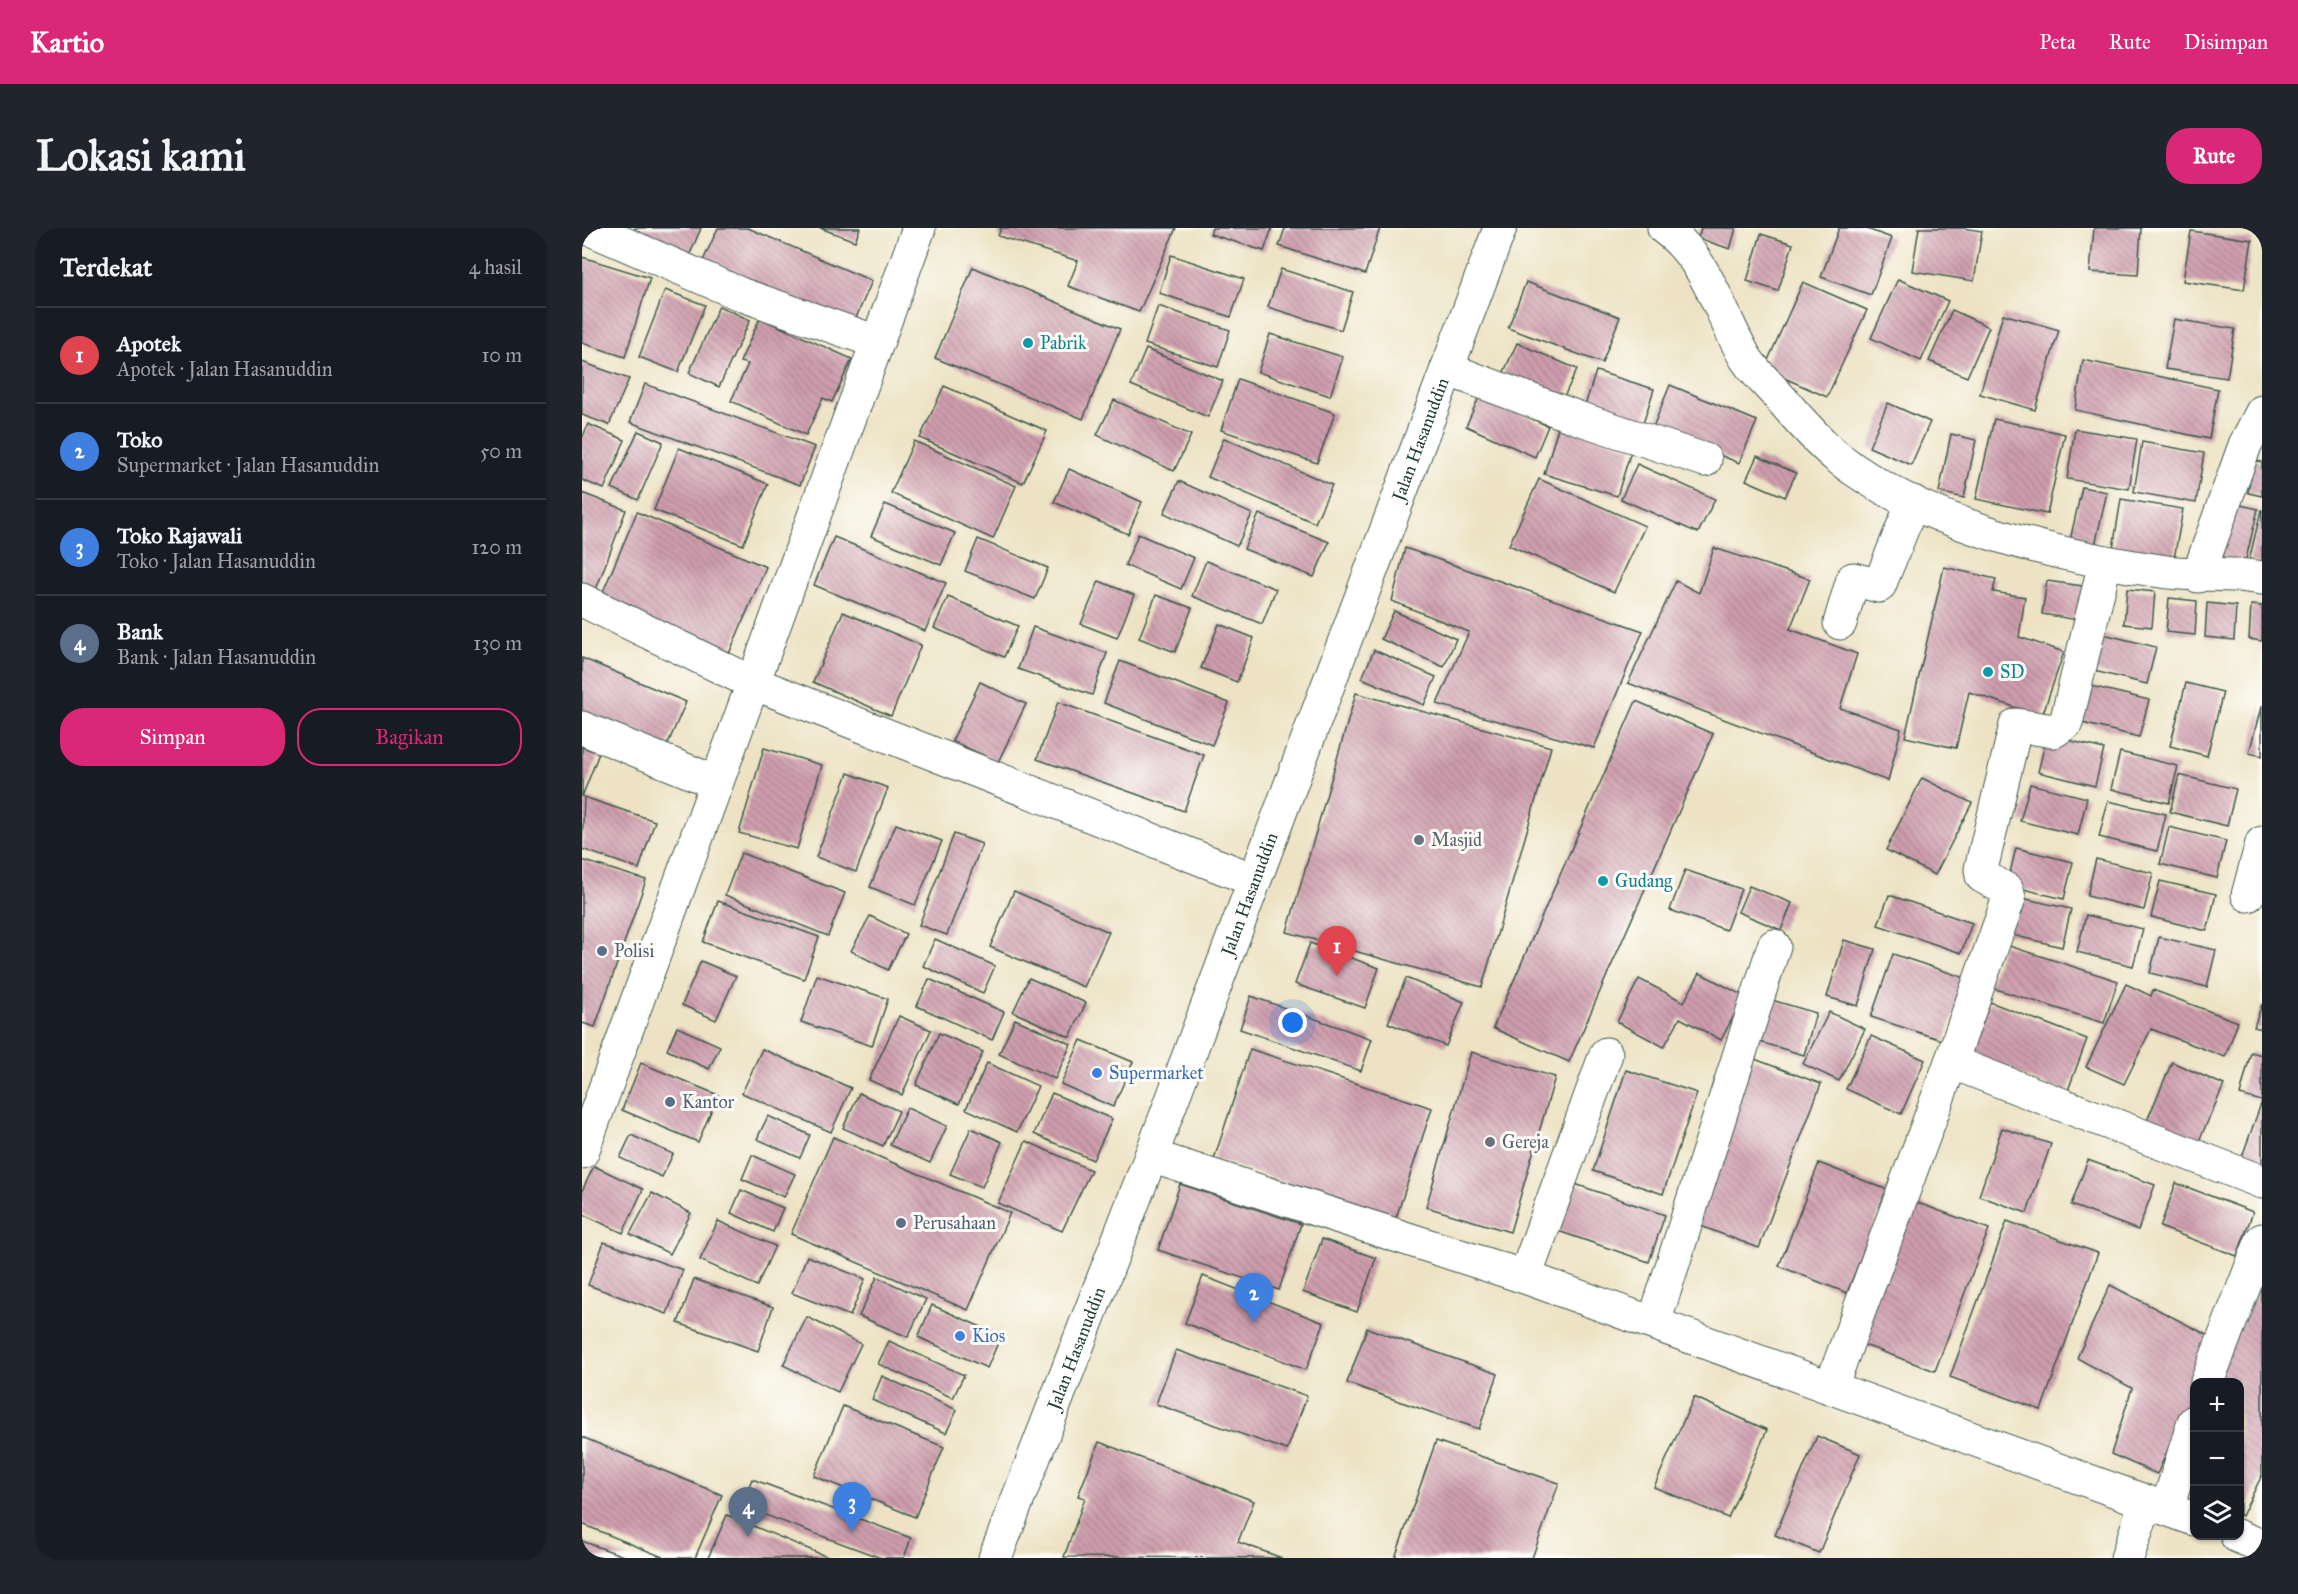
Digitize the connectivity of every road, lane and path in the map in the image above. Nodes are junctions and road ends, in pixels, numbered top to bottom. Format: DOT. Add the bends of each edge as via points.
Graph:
graph roads {
  1 [pos="588,228"];
  2 [pos="919,228"];
  3 [pos="1500,228"];
  4 [pos="1664,228"];
  5 [pos="877,342"];
  6 [pos="1447,369"];
  7 [pos="2262,412"];
  8 [pos="1705,460"];
  9 [pos="1913,502"];
  10 [pos="2105,563"];
  11 [pos="2198,576"];
  12 [pos="2262,578"];
  13 [pos="582,600"];
  14 [pos="1840,623"];
  15 [pos="751,682"];
  16 [pos="582,728"];
  17 [pos="715,782"];
  18 [pos="2262,843"];
  19 [pos="1254,880"];
  20 [pos="2248,895"];
  21 [pos="1774,946"];
  22 [pos="1606,1054"];
  23 [pos="1951,1062"];
  24 [pos="582,1152"];
  25 [pos="1151,1156"];
  26 [pos="2262,1182"];
  27 [pos="2262,1240"];
  28 [pos="1525,1277"];
  29 [pos="1654,1323"];
  30 [pos="2209,1378"];
  31 [pos="1831,1387"];
  32 [pos="2191,1432"];
  33 [pos="2169,1510"];
  34 [pos="2244,1539"];
  35 [pos="2262,1545"];
  36 [pos="995,1558"];
  37 [pos="2127,1558"];
  1 -- 5 [label="main road" via="740,294"];
  2 -- 5 [label="main road"];
  3 -- 6 [label="main road, Jalan Hasanuddin"];
  4 -- 9 [label="main road" via="1676,236 1700,265 1746,358 1799,419 1838,458"];
  5 -- 15 [label="main road"];
  6 -- 8 [label="main road"];
  6 -- 19 [label="main road, Jalan Hasanuddin"];
  7 -- 11 [label="main road" via="2245,445"];
  9 -- 10 [label="main road" via="2020,541"];
  9 -- 14 [label="main road" via="1878,586 1853,579"];
  10 -- 11 [label="main road"];
  10 -- 23 [label="main road" via="2066,723 2054,731 2016,725 1981,869 1982,876 2007,890 2009,898"];
  11 -- 12 [label="main road"];
  13 -- 15 [label="main road"];
  15 -- 17 [label="main road"];
  15 -- 19 [label="main road"];
  16 -- 17 [label="main road"];
  17 -- 24 [label="main road"];
  18 -- 20 [label="main road"];
  19 -- 25 [label="main road, Jalan Hasanuddin"];
  21 -- 29 [label="main road"];
  22 -- 28 [label="main road"];
  23 -- 26 [label="main road"];
  23 -- 31 [label="main road"];
  25 -- 28 [label="main road"];
  25 -- 36 [label="main road, Jalan Hasanuddin"];
  27 -- 30 [label="main road"];
  28 -- 29 [label="main road"];
  29 -- 31 [label="main road"];
  31 -- 33 [label="main road"];
  32 -- 33 [label="main road"];
  33 -- 37 [label="main road"];
  34 -- 35 [label="main road"];
}
